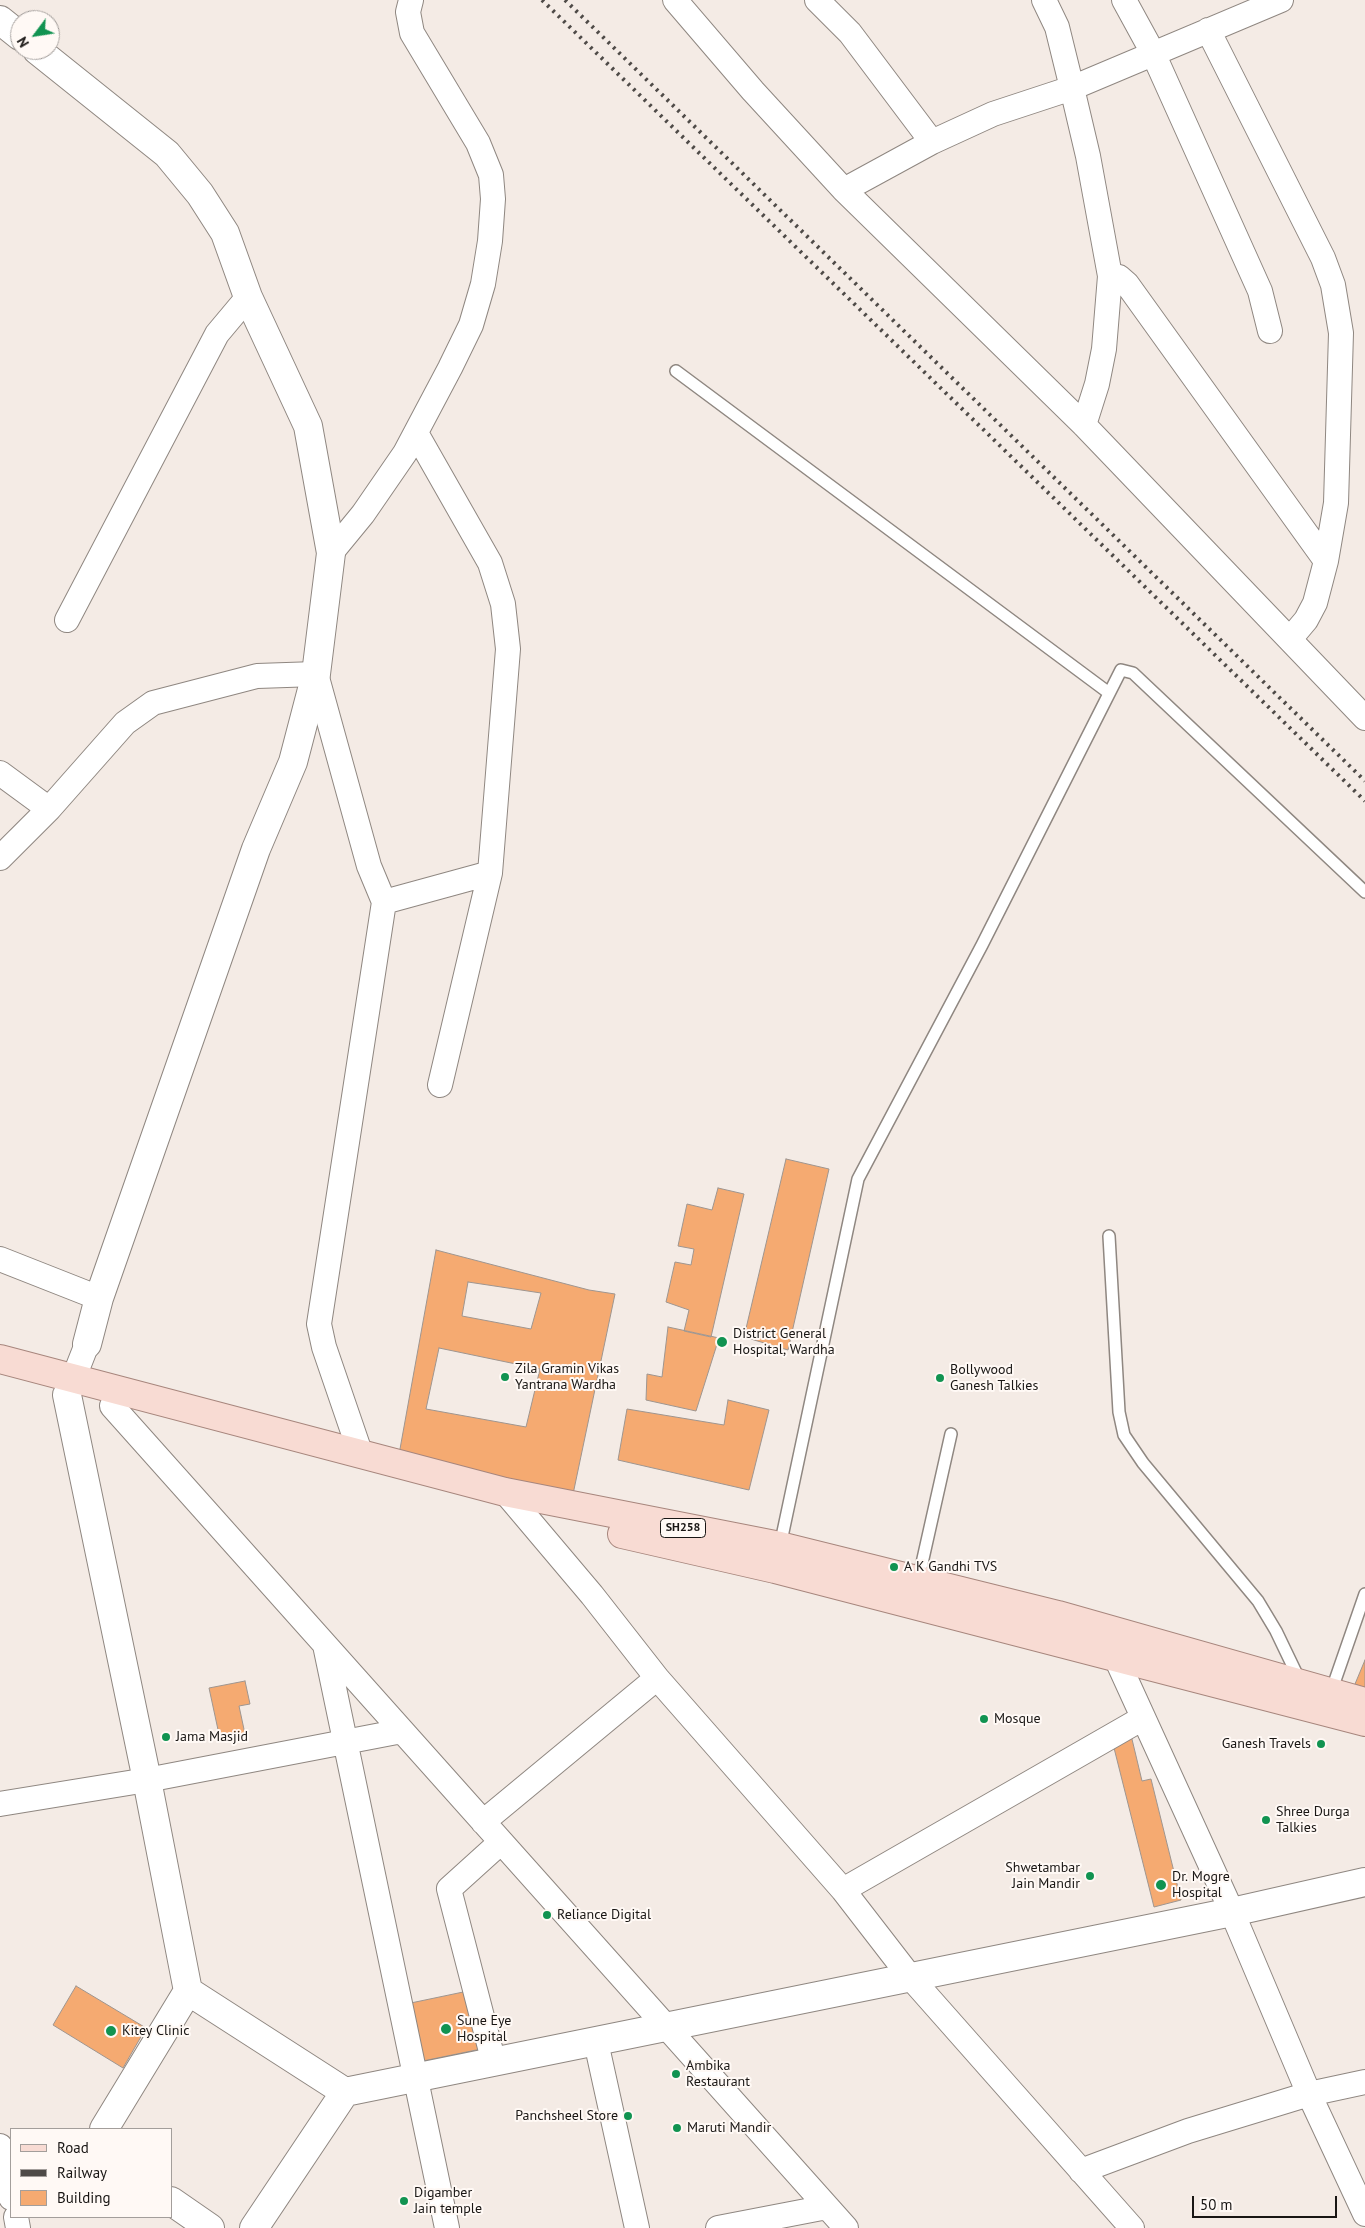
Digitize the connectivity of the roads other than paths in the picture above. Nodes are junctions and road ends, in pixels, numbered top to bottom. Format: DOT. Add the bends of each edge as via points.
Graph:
graph roads {
  1 [pos="412,0"];
  2 [pos="675,0"];
  3 [pos="817,0"];
  4 [pos="1044,0"];
  5 [pos="1124,0"];
  6 [pos="1281,0"];
  7 [pos="0,20"];
  8 [pos="10,28"];
  9 [pos="1208,30"];
  10 [pos="1153,53"];
  11 [pos="50,60"];
  12 [pos="1072,88"];
  13 [pos="932,142"];
  14 [pos="844,190"];
  15 [pos="1110,276"];
  16 [pos="248,297"];
  17 [pos="1270,331"];
  18 [pos="676,371"];
  19 [pos="1084,425"];
  20 [pos="416,433"];
  21 [pos="331,553"];
  22 [pos="1326,561"];
  23 [pos="67,620"];
  24 [pos="1290,639"];
  25 [pos="316,674"];
  26 [pos="1109,693"];
  27 [pos="1365,718"];
  28 [pos="0,772"];
  29 [pos="49,809"];
  30 [pos="0,858"];
  31 [pos="490,872"];
  32 [pos="1365,892"];
  33 [pos="384,902"];
  34 [pos="440,1085"];
  35 [pos="1109,1236"];
  36 [pos="0,1258"];
  37 [pos="100,1298"];
  38 [pos="87,1344"];
  39 [pos="0,1359"];
  40 [pos="0,1378"];
  41 [pos="70,1386"];
  42 [pos="112,1406"];
  43 [pos="951,1434"];
  44 [pos="361,1455"];
  45 [pos="513,1502"];
  46 [pos="780,1546"];
  47 [pos="918,1581"];
  48 [pos="1365,1594"];
  49 [pos="325,1644"];
  50 [pos="1116,1658"];
  51 [pos="657,1678"];
  52 [pos="1300,1682"];
  53 [pos="1331,1692"];
  54 [pos="1365,1702"];
  55 [pos="1144,1718"];
  56 [pos="1365,1722"];
  57 [pos="402,1731"];
  58 [pos="345,1741"];
  59 [pos="147,1780"];
  60 [pos="0,1804"];
  61 [pos="484,1822"];
  62 [pos="501,1842"];
  63 [pos="1365,1882"];
  64 [pos="843,1890"];
  65 [pos="1232,1912"];
  66 [pos="911,1978"];
  67 [pos="188,1991"];
  68 [pos="666,2028"];
  69 [pos="596,2042"];
  70 [pos="494,2063"];
  71 [pos="416,2078"];
  72 [pos="1365,2082"];
  73 [pos="345,2092"];
  74 [pos="1309,2094"];
  75 [pos="105,2128"];
  76 [pos="4,2162"];
  77 [pos="1081,2171"];
  78 [pos="10,2193"];
  79 [pos="172,2202"];
  80 [pos="827,2207"];
  81 [pos="1365,2214"];
  82 [pos="210,2228"];
  83 [pos="254,2228"];
  84 [pos="447,2228"];
  85 [pos="637,2228"];
  86 [pos="718,2228"];
  87 [pos="846,2228"];
  88 [pos="1132,2228"];
  1 -- 20 [label="street" via="408,12 412,33 478,143 491,175 493,199 486,267 471,325"];
  2 -- 14 [label="street" via="752,91"];
  3 -- 13 [label="street" via="850,32"];
  4 -- 12 [label="street" via="1057,27"];
  5 -- 10 [label="street"];
  6 -- 9 [label="street"];
  7 -- 8 [label="street"];
  9 -- 10 [label="street"];
  9 -- 22 [label="street" via="1323,258 1333,284 1342,360 1336,503"];
  10 -- 12 [label="street"];
  10 -- 17 [label="street" via="1260,292"];
  11 -- 16 [label="street" via="167,154 200,194 225,233"];
  12 -- 13 [label="street" via="993,114"];
  12 -- 15 [label="street"];
  13 -- 14 [label="street"];
  14 -- 19 [label="street"];
  15 -- 19 [label="street" via="1104,349"];
  15 -- 22 [label="street" via="1119,277 1127,284"];
  16 -- 21 [label="street" via="308,426"];
  16 -- 23 [label="street" via="217,334"];
  18 -- 26 [label="lane"];
  19 -- 24 [label="street"];
  20 -- 21 [label="street" via="406,453 363,514"];
  20 -- 31 [label="street" via="490,564 503,604 508,649"];
  21 -- 25 [label="street"];
  22 -- 24 [label="street" via="1315,603"];
  24 -- 27 [label="street"];
  25 -- 29 [label="street" via="257,676 153,703 125,723"];
  25 -- 33 [label="street" via="369,866"];
  25 -- 37 [label="street" via="293,762 256,849"];
  26 -- 32 [label="lane" via="1121,670 1133,673"];
  26 -- 46 [label="lane" via="982,946 858,1180"];
  28 -- 29 [label="street"];
  29 -- 30 [label="street"];
  31 -- 33 [label="street"];
  31 -- 34 [label="street"];
  33 -- 44 [label="street" via="319,1324"];
  35 -- 52 [label="lane" via="1119,1412 1124,1435 1143,1463 1258,1601 1276,1630"];
  36 -- 37 [label="street"];
  37 -- 38 [label="street"];
  38 -- 41 [label="street"];
  39 -- 41 [label="main road, SH258"];
  40 -- 41 [label="main road, SH258"];
  41 -- 42 [label="main road, SH258"];
  41 -- 44 [label="main road, SH258"];
  41 -- 59 [label="street"];
  42 -- 45 [label="main road, SH258"];
  42 -- 49 [label="street"];
  43 -- 47 [label="lane"];
  44 -- 45 [label="main road, SH258"];
  45 -- 46 [label="main road, SH258"];
  45 -- 50 [label="main road, SH258"];
  45 -- 51 [label="street"];
  46 -- 47 [label="main road, SH258"];
  47 -- 52 [label="main road, SH258" via="1058,1615"];
  48 -- 53 [label="lane"];
  49 -- 57 [label="street"];
  49 -- 58 [label="street"];
  50 -- 55 [label="street"];
  50 -- 56 [label="main road, SH258"];
  51 -- 61 [label="street"];
  51 -- 64 [label="street"];
  52 -- 53 [label="main road, SH258"];
  53 -- 54 [label="main road, SH258"];
  55 -- 64 [label="street"];
  55 -- 65 [label="street"];
  57 -- 58 [label="street"];
  57 -- 61 [label="street"];
  58 -- 59 [label="street"];
  58 -- 71 [label="street"];
  59 -- 60 [label="street"];
  59 -- 67 [label="street"];
  61 -- 62 [label="street"];
  62 -- 68 [label="street"];
  62 -- 70 [label="street" via="449,1889"];
  63 -- 65 [label="street"];
  64 -- 66 [label="street"];
  65 -- 66 [label="street"];
  65 -- 74 [label="street"];
  66 -- 68 [label="street"];
  66 -- 77 [label="street"];
  67 -- 73 [label="street"];
  67 -- 75 [label="street"];
  68 -- 69 [label="street"];
  68 -- 80 [label="street"];
  69 -- 70 [label="street"];
  69 -- 85 [label="street"];
  70 -- 71 [label="street"];
  71 -- 73 [label="street"];
  71 -- 84 [label="street"];
  72 -- 74 [label="street"];
  73 -- 83 [label="street"];
  74 -- 77 [label="street" via="1188,2131"];
  74 -- 81 [label="street"];
  76 -- 78 [label="street"];
  77 -- 88 [label="street"];
  79 -- 82 [label="street"];
  80 -- 86 [label="street"];
  80 -- 87 [label="street"];
}
